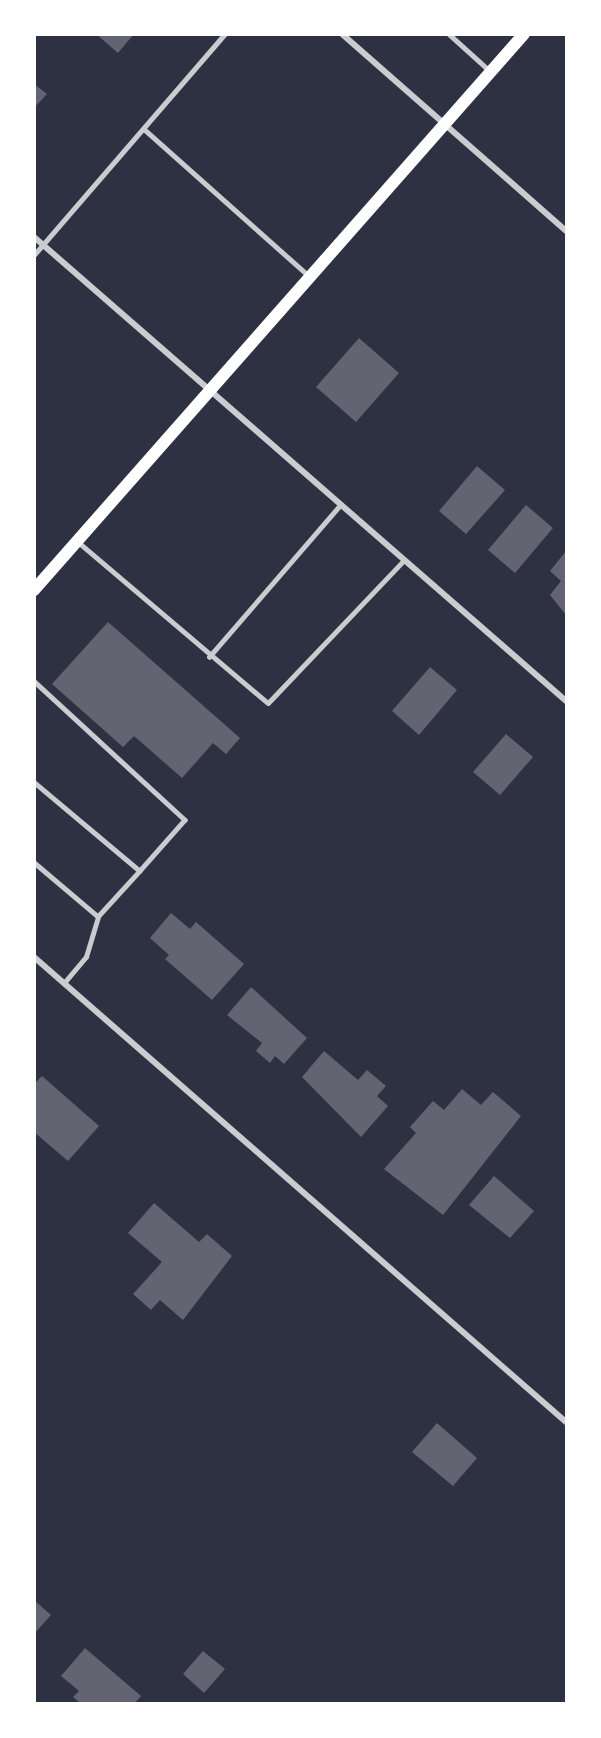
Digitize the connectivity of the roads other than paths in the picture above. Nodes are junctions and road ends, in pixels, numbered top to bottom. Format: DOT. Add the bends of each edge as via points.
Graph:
graph roads {
  1 [pos="225,34"];
  2 [pos="342,34"];
  3 [pos="449,34"];
  4 [pos="524,34"];
  5 [pos="491,72"];
  6 [pos="444,125"];
  7 [pos="144,129"];
  8 [pos="567,231"];
  9 [pos="34,237"];
  10 [pos="44,245"];
  11 [pos="34,255"];
  12 [pos="310,278"];
  13 [pos="209,391"];
  14 [pos="340,505"];
  15 [pos="77,541"];
  16 [pos="404,560"];
  17 [pos="34,590"];
  18 [pos="209,657"];
  19 [pos="34,681"];
  20 [pos="567,701"];
  21 [pos="34,782"];
  22 [pos="34,863"];
  23 [pos="140,871"];
  24 [pos="98,917"];
  25 [pos="34,957"];
  26 [pos="64,983"];
  27 [pos="567,1422"];
  1 -- 7 [label="lane"];
  2 -- 6 [label="street"];
  3 -- 5 [label="lane"];
  4 -- 5 [label="main road"];
  5 -- 6 [label="main road"];
  6 -- 8 [label="street"];
  6 -- 12 [label="main road"];
  7 -- 10 [label="lane"];
  7 -- 12 [label="lane"];
  9 -- 10 [label="street"];
  10 -- 11 [label="lane"];
  10 -- 13 [label="street"];
  12 -- 13 [label="main road"];
  13 -- 14 [label="street"];
  13 -- 15 [label="main road"];
  14 -- 16 [label="street"];
  14 -- 18 [label="lane"];
  15 -- 17 [label="main road"];
  15 -- 18 [label="lane"];
  16 -- 18 [label="lane" via="277,699 259,701"];
  16 -- 20 [label="street"];
  19 -- 23 [label="lane" via="185,820"];
  21 -- 23 [label="lane"];
  22 -- 24 [label="lane"];
  23 -- 24 [label="lane"];
  24 -- 26 [label="lane" via="86,957"];
  25 -- 26 [label="street"];
  26 -- 27 [label="street"];
}
